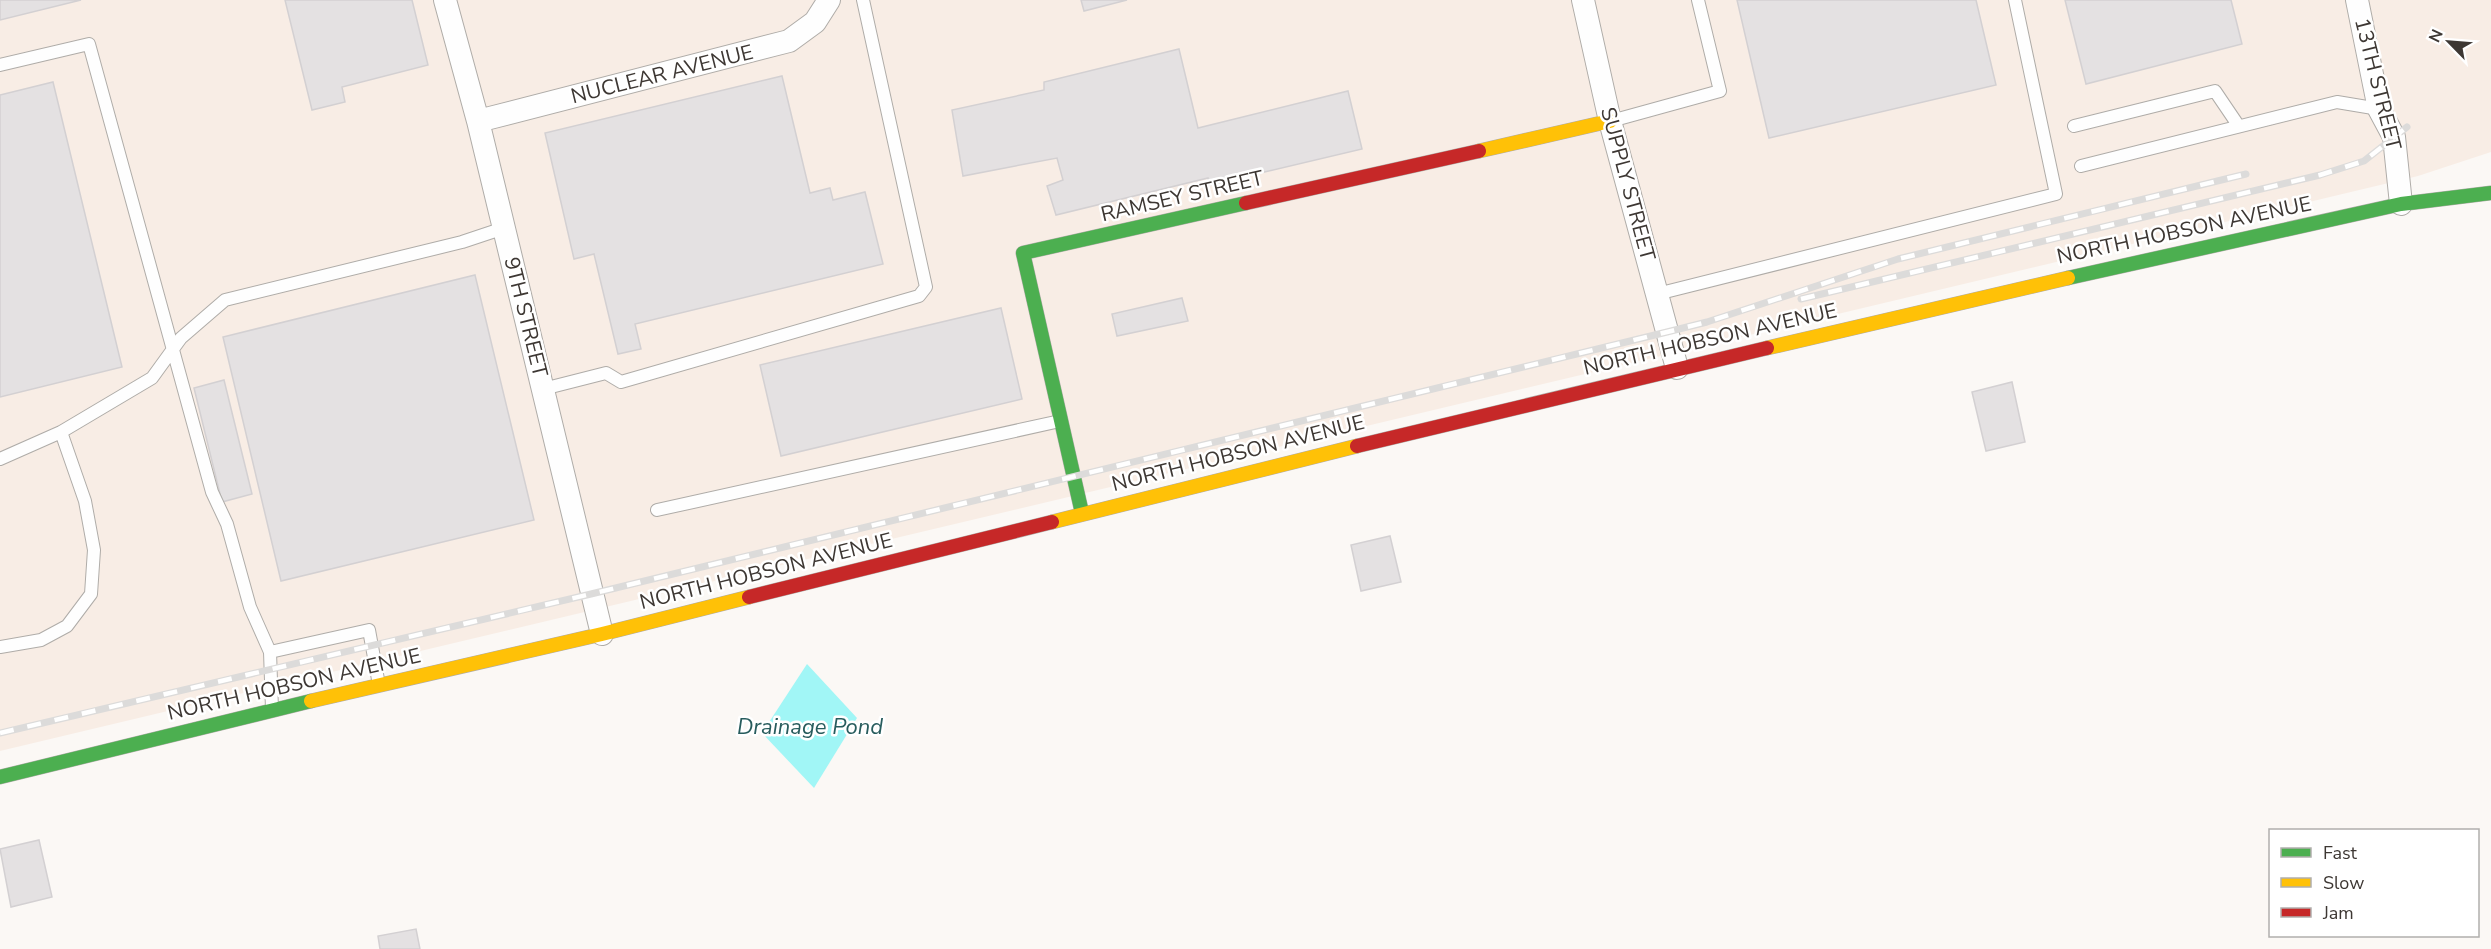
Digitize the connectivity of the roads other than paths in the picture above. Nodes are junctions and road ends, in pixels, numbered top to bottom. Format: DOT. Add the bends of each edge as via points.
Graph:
graph roads {
  1 [pos="445,0"];
  2 [pos="829,0"];
  3 [pos="863,0"];
  4 [pos="1583,0"];
  5 [pos="1698,0"];
  6 [pos="2015,0"];
  7 [pos="2357,0"];
  8 [pos="0,65"];
  9 [pos="2379,109"];
  10 [pos="478,121"];
  11 [pos="1610,122"];
  12 [pos="2238,125"];
  13 [pos="2074,126"];
  14 [pos="2081,166"];
  15 [pos="2491,194"];
  16 [pos="2401,204"];
  17 [pos="504,228"];
  18 [pos="1657,294"];
  19 [pos="171,349"];
  20 [pos="1677,368"];
  21 [pos="543,389"];
  22 [pos="1061,420"];
  23 [pos="61,432"];
  24 [pos="0,459"];
  25 [pos="657,510"];
  26 [pos="1082,513"];
  27 [pos="602,634"];
  28 [pos="0,647"];
  29 [pos="270,652"];
  30 [pos="379,685"];
  31 [pos="272,710"];
  32 [pos="0,777"];
  1 -- 10 [label="street, 9TH STREET"];
  2 -- 10 [label="street, NUCLEAR AVENUE" via="815,22 789,41"];
  3 -- 21 [label="lane" via="926,287 919,296 621,382 606,373"];
  4 -- 11 [label="street, SUPPLY STREET"];
  5 -- 11 [label="lane" via="1720,91"];
  6 -- 18 [label="lane" via="2056,194"];
  7 -- 9 [label="street, 13TH STREET"];
  8 -- 19 [label="lane" via="89,44"];
  9 -- 12 [label="lane" via="2337,102"];
  9 -- 16 [label="street, 13TH STREET" via="2394,137"];
  10 -- 17 [label="street, 9TH STREET"];
  11 -- 18 [label="street, SUPPLY STREET"];
  11 -- 22 [label="street, RAMSEY STREET" via="1023,253"];
  12 -- 13 [label="lane" via="2215,91"];
  12 -- 14 [label="lane"];
  15 -- 16 [label="street, NORTH HOBSON AVENUE"];
  16 -- 20 [label="street, NORTH HOBSON AVENUE"];
  17 -- 19 [label="lane" via="462,242 225,300"];
  17 -- 21 [label="street, 9TH STREET"];
  18 -- 20 [label="street, SUPPLY STREET"];
  19 -- 23 [label="lane" via="152,378"];
  19 -- 29 [label="lane" via="212,492 227,524 250,607"];
  20 -- 26 [label="street, NORTH HOBSON AVENUE"];
  21 -- 27 [label="street, 9TH STREET"];
  22 -- 25 [label="lane"];
  22 -- 26 [label="street, RAMSEY STREET"];
  23 -- 24 [label="lane"];
  23 -- 28 [label="lane" via="87,511 94,550 91,594 67,626 41,640"];
  26 -- 27 [label="street, NORTH HOBSON AVENUE"];
  27 -- 30 [label="street, NORTH HOBSON AVENUE"];
  29 -- 30 [label="lane" via="369,630"];
  29 -- 31 [label="lane"];
  30 -- 31 [label="street, NORTH HOBSON AVENUE"];
  31 -- 32 [label="street, NORTH HOBSON AVENUE"];
}
